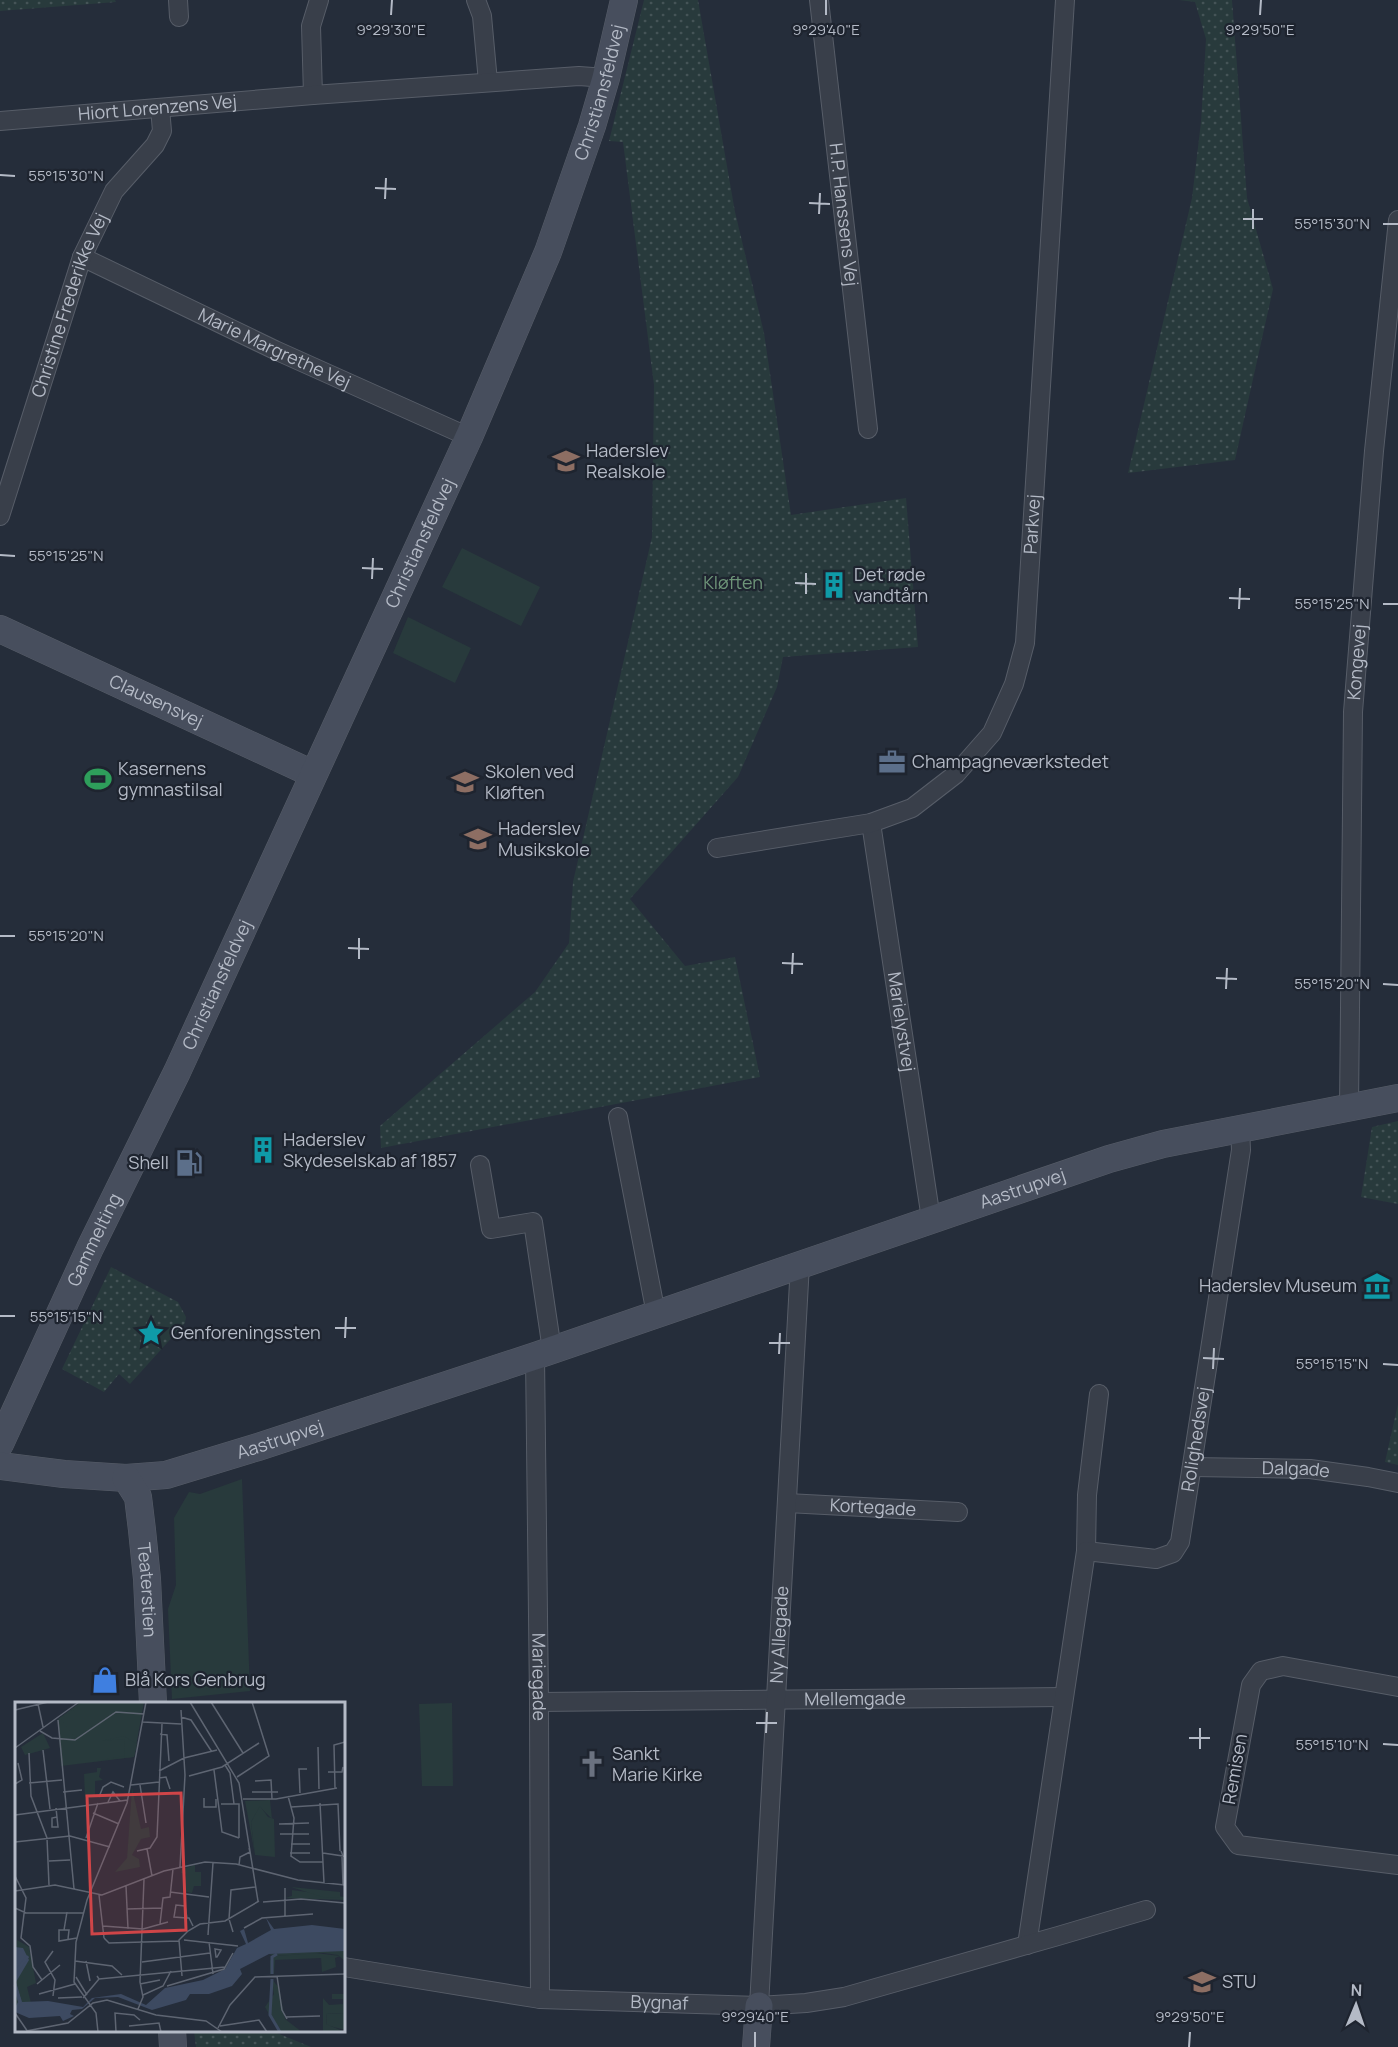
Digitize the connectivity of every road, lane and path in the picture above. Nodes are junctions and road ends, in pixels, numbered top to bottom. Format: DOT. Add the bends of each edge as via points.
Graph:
graph roads {
  1 [pos="476,0"];
  2 [pos="624,0"];
  3 [pos="819,0"];
  4 [pos="1065,0"];
  5 [pos="314,1"];
  6 [pos="606,78"];
  7 [pos="488,82"];
  8 [pos="313,95"];
  9 [pos="160,108"];
  10 [pos="0,122"];
  11 [pos="1398,220"];
  12 [pos="82,257"];
  13 [pos="868,429"];
  14 [pos="469,437"];
  15 [pos="0,516"];
  16 [pos="0,629"];
  17 [pos="314,774"];
  18 [pos="871,823"];
  19 [pos="717,848"];
  20 [pos="177,1071"];
  21 [pos="1398,1098"];
  22 [pos="1349,1108"];
  23 [pos="618,1117"];
  24 [pos="1240,1128"];
  25 [pos="480,1164"];
  26 [pos="931,1219"];
  27 [pos="800,1264"];
  28 [pos="656,1314"];
  29 [pos="543,1353"];
  30 [pos="1099,1394"];
  31 [pos="0,1444"];
  32 [pos="0,1466"];
  33 [pos="1192,1467"];
  34 [pos="126,1478"];
  35 [pos="1398,1483"];
  36 [pos="787,1503"];
  37 [pos="958,1512"];
  38 [pos="1086,1551"];
  39 [pos="1398,1687"];
  40 [pos="1063,1697"];
  41 [pos="776,1700"];
  42 [pos="153,1702"];
  43 [pos="539,1702"];
  44 [pos="1398,1864"];
  45 [pos="1146,1910"];
  46 [pos="1027,1945"];
  47 [pos="345,1967"];
  48 [pos="540,1999"];
  49 [pos="759,2006"];
  50 [pos="172,2032"];
  51 [pos="173,2047"];
  52 [pos="756,2047"];
  1 -- 7 [label="street" via="482,16"];
  2 -- 6 [label="street, Christiansfeldvej"];
  3 -- 13 [label="street, H.P. Hanssens Vej"];
  4 -- 18 [label="street, Parkvej" via="1024,643 1014,684 992,733 956,774 912,808"];
  5 -- 8 [label="street"];
  6 -- 7 [label="street, Hiort Lorenzens Vej"];
  6 -- 14 [label="street, Christiansfeldvej" via="548,252"];
  7 -- 8 [label="street, Hiort Lorenzens Vej"];
  8 -- 9 [label="street, Hiort Lorenzens Vej"];
  9 -- 10 [label="street, Hiort Lorenzens Vej"];
  9 -- 12 [label="street, Christine Frederikke Vej" via="162,131 155,145 114,191"];
  11 -- 22 [label="street, Kongevej" via="1353,712"];
  12 -- 14 [label="street, Marie Margrethe Vej"];
  12 -- 15 [label="street, Christine Frederikke Vej"];
  14 -- 17 [label="street, Christiansfeldvej"];
  16 -- 17 [label="street, Clausensvej"];
  17 -- 20 [label="street, Christiansfeldvej"];
  18 -- 19 [label="street, Parkvej"];
  18 -- 26 [label="street, Marielystvej"];
  20 -- 31 [label="street, Gammelting"];
  21 -- 22 [label="street, Aastrupvej"];
  22 -- 24 [label="street, Aastrupvej"];
  23 -- 28 [label="street"];
  24 -- 26 [label="street, Aastrupvej" via="1109,1159"];
  24 -- 33 [label="street, Rolighedsvej" via="1241,1150"];
  25 -- 29 [label="street" via="491,1229 533,1222"];
  26 -- 27 [label="street, Aastrupvej"];
  27 -- 28 [label="street, Aastrupvej"];
  27 -- 36 [label="street, Ny Allegade"];
  28 -- 29 [label="street, Aastrupvej"];
  29 -- 34 [label="street, Aastrupvej" via="166,1475"];
  29 -- 43 [label="street, Mariegade"];
  30 -- 38 [label="street" via="1087,1495"];
  32 -- 34 [label="street, Aastrupvej"];
  33 -- 35 [label="street, Dalgade" via="1310,1469"];
  33 -- 38 [label="street, Rolighedsvej" via="1180,1542 1173,1553 1156,1559"];
  34 -- 42 [label="street, Teaterstien" via="138,1497 142,1530"];
  36 -- 37 [label="street, Kortegade"];
  36 -- 41 [label="street, Ny Allegade"];
  38 -- 40 [label="street"];
  39 -- 44 [label="street, Remisen" via="1282,1666 1261,1671 1251,1685 1225,1827 1238,1845"];
  40 -- 41 [label="street, Mellemgade"];
  40 -- 46 [label="street"];
  41 -- 43 [label="street, Mellemgade"];
  41 -- 49 [label="street, Ny Allegade"];
  43 -- 48 [label="street, Mariegade"];
  45 -- 46 [label="street, Bygnaf"];
  46 -- 49 [label="street, Bygnaf" via="844,1996"];
  47 -- 48 [label="street, Bygnaf"];
  48 -- 49 [label="street, Bygnaf"];
  49 -- 52 [label="street"];
  50 -- 51 [label="street"];
}
